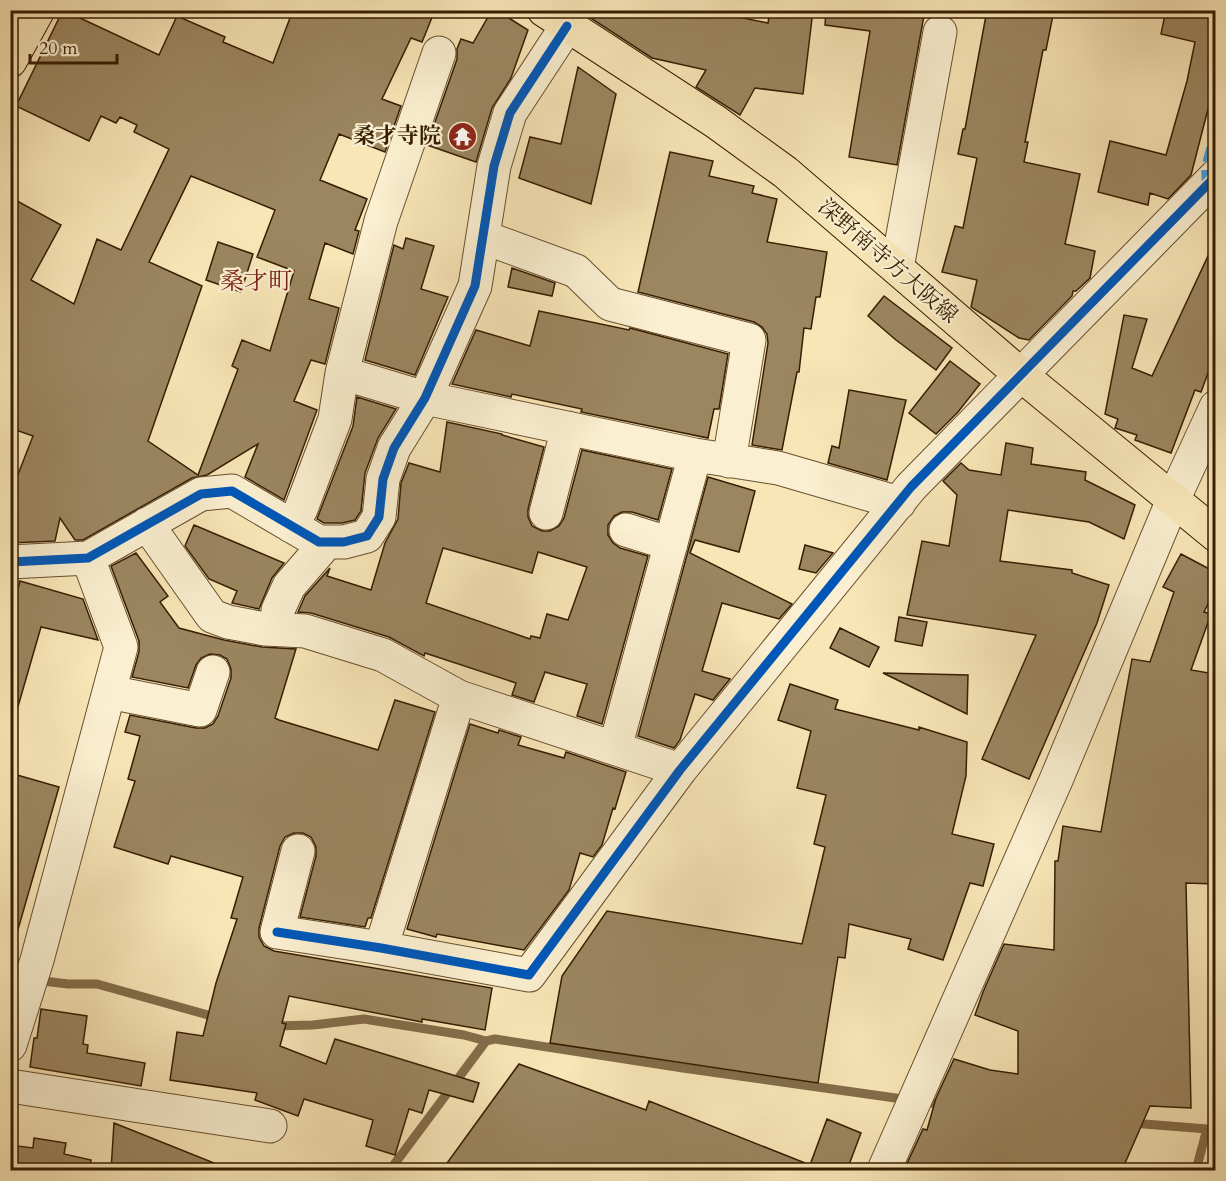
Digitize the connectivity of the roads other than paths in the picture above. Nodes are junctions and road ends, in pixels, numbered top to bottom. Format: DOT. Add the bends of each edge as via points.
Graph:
graph roads {
  1 [pos="38,10"];
  2 [pos="556,18"];
  3 [pos="940,32"];
  4 [pos="439,53"];
  5 [pos="10,61"];
  6 [pos="1215,176"];
  7 [pos="483,237"];
  8 [pos="897,268"];
  9 [pos="342,373"];
  10 [pos="1021,375"];
  11 [pos="425,398"];
  12 [pos="1215,407"];
  13 [pos="568,428"];
  14 [pos="695,455"];
  15 [pos="729,461"];
  16 [pos="1173,500"];
  17 [pos="899,503"];
  18 [pos="546,513"];
  19 [pos="147,524"];
  20 [pos="291,526"];
  21 [pos="626,530"];
  22 [pos="1215,535"];
  23 [pos="327,542"];
  24 [pos="671,544"];
  25 [pos="88,558"];
  26 [pos="10,562"];
  27 [pos="278,630"];
  28 [pos="213,672"];
  29 [pos="109,692"];
  30 [pos="459,697"];
  31 [pos="615,748"];
  32 [pos="680,770"];
  33 [pos="298,851"];
  34 [pos="381,948"];
  35 [pos="20,1010"];
  36 [pos="10,1086"];
  37 [pos="270,1126"];
  38 [pos="884,1170"];
  1 -- 5 [label="main road"];
  2 -- 7 [label="street" via="510,113 494,166"];
  2 -- 8 [label="main road, 深野南寺方大阪線" via="785,172"];
  3 -- 8 [label="street"];
  4 -- 9 [label="street" via="381,221"];
  6 -- 10 [label="street"];
  7 -- 11 [label="street" via="475,286"];
  7 -- 15 [label="street" via="576,271 610,304 749,340"];
  8 -- 10 [label="main road, 深野南寺方大阪線"];
  9 -- 11 [label="street"];
  9 -- 20 [label="street" via="335,419"];
  10 -- 16 [label="main road, 深野南寺方大阪線"];
  10 -- 17 [label="street"];
  11 -- 13 [label="street"];
  11 -- 23 [label="street" via="394,448 383,479 379,518 367,536"];
  12 -- 16 [label="street"];
  13 -- 14 [label="street"];
  13 -- 18 [label="street"];
  14 -- 15 [label="street"];
  14 -- 24 [label="street"];
  15 -- 17 [label="street" via="778,468"];
  16 -- 22 [label="main road, 深野南寺方大阪線"];
  16 -- 38 [label="street" via="1056,780"];
  17 -- 32 [label="street"];
  19 -- 20 [label="street" via="201,494 232,491"];
  19 -- 25 [label="street"];
  19 -- 27 [label="street" via="212,616"];
  20 -- 23 [label="street" via="319,542"];
  21 -- 24 [label="street"];
  23 -- 27 [label="street" via="289,586 278,610"];
  24 -- 31 [label="street"];
  25 -- 26 [label="street"];
  25 -- 29 [label="street" via="121,647"];
  27 -- 30 [label="street" via="305,631 384,655"];
  28 -- 29 [label="street" via="200,710"];
  29 -- 35 [label="street"];
  30 -- 31 [label="street"];
  30 -- 34 [label="street"];
  31 -- 32 [label="street"];
  32 -- 34 [label="street" via="529,975"];
  33 -- 34 [label="street" via="277,932"];
  36 -- 37 [label="street"];
}
